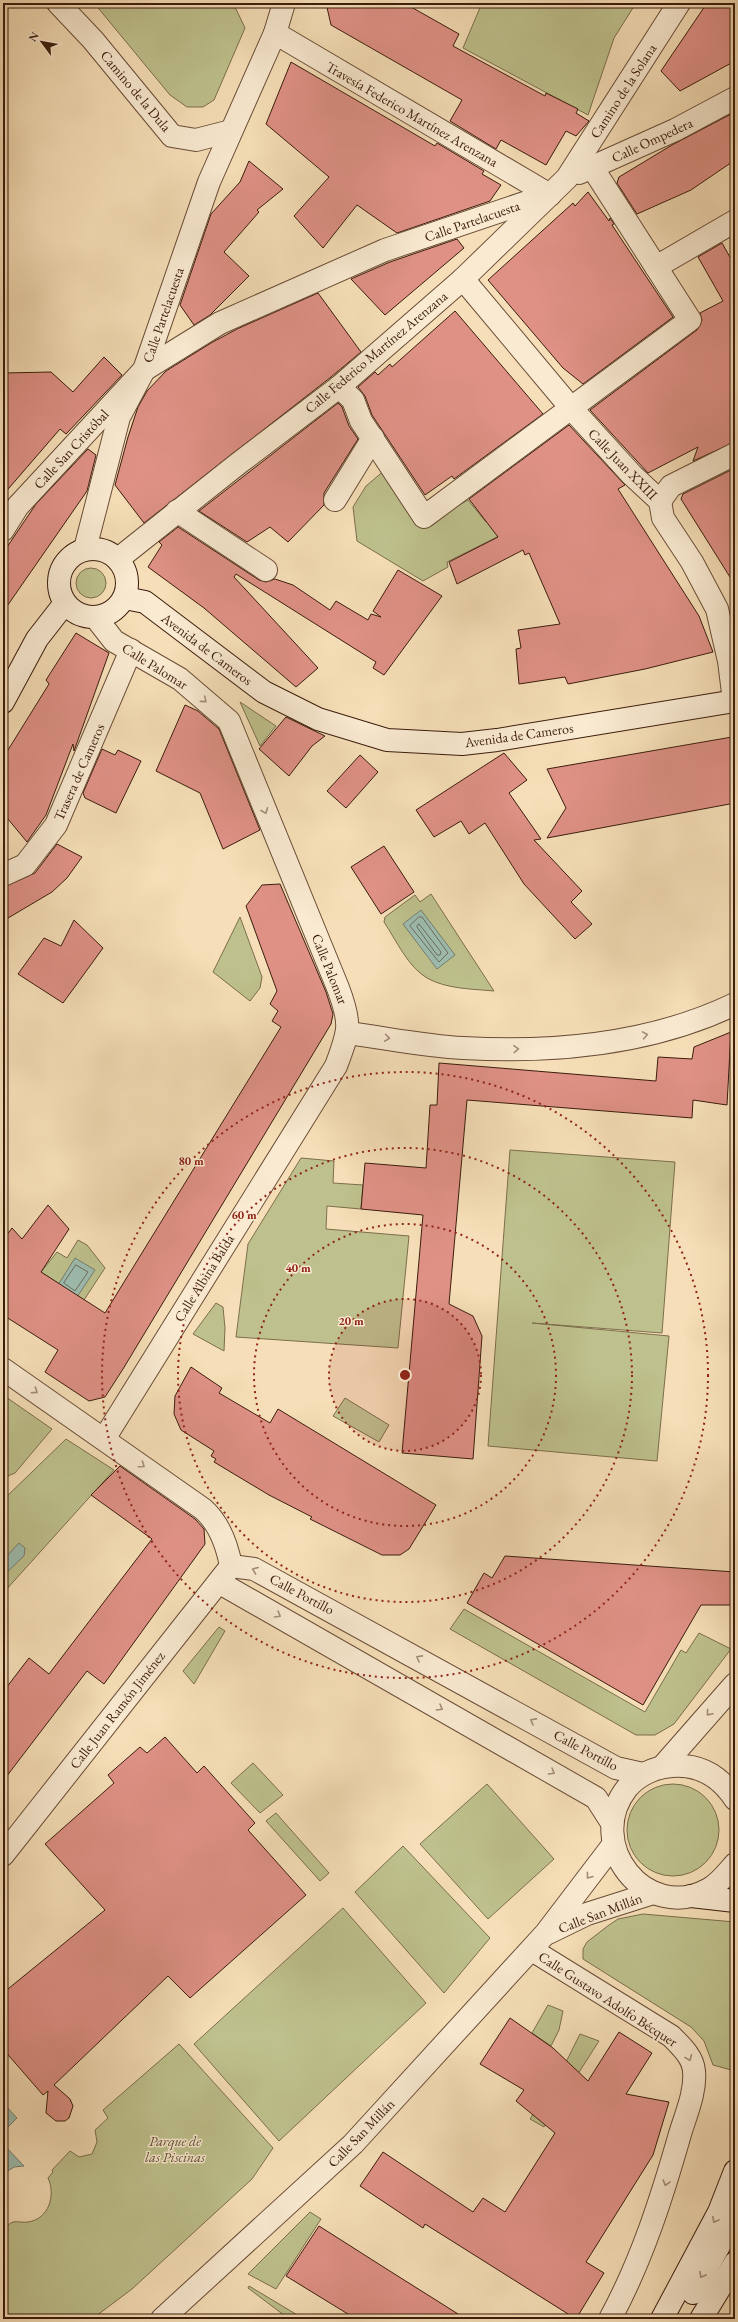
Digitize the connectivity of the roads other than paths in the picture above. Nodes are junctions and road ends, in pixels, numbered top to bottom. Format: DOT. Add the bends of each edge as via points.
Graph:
graph roads {
  1 [pos="58,3"];
  2 [pos="284,3"];
  3 [pos="679,3"];
  4 [pos="275,33"];
  5 [pos="735,98"];
  6 [pos="231,131"];
  7 [pos="592,167"];
  8 [pos="567,178"];
  9 [pos="550,195"];
  10 [pos="735,221"];
  11 [pos="656,267"];
  12 [pos="463,279"];
  13 [pos="144,370"];
  14 [pos="339,387"];
  15 [pos="571,408"];
  16 [pos="373,438"];
  17 [pos="735,454"];
  18 [pos="335,500"];
  19 [pos="660,500"];
  20 [pos="177,512"];
  21 [pos="3,530"];
  22 [pos="84,549"];
  23 [pos="118,559"];
  24 [pos="266,570"];
  25 [pos="125,598"];
  26 [pos="66,603"];
  27 [pos="96,618"];
  28 [pos="131,650"];
  29 [pos="734,701"];
  30 [pos="3,702"];
  31 [pos="3,875"];
  32 [pos="735,1004"];
  33 [pos="348,1033"];
  34 [pos="3,1369"];
  35 [pos="104,1439"];
  36 [pos="225,1574"];
  37 [pos="735,1684"];
  38 [pos="663,1766"];
  39 [pos="643,1774"];
  40 [pos="735,1799"];
  41 [pos="612,1823"];
  42 [pos="613,1845"];
  43 [pos="3,1855"];
  44 [pos="735,1864"];
  45 [pos="654,1893"];
  46 [pos="691,1896"];
  47 [pos="735,1901"];
  48 [pos="546,1933"];
  49 [pos="532,1950"];
  50 [pos="735,2171"];
  51 [pos="735,2217"];
  52 [pos="735,2263"];
  53 [pos="162,2319"];
  54 [pos="610,2319"];
  55 [pos="662,2319"];
  56 [pos="678,2319"];
  57 [pos="702,2319"];
  1 -- 6 [label="street, Camino de la Dula" via="93,40 172,136 196,140"];
  2 -- 4 [label="street, Calle Partelacuesta"];
  3 -- 8 [label="street, Camino de la Solana"];
  4 -- 6 [label="street, Calle Partelacuesta"];
  4 -- 9 [label="street, Travesía Federico Martínez Arenzana"];
  5 -- 7 [label="street, Calle Ompedera" via="675,130"];
  6 -- 13 [label="street, Calle Partelacuesta" via="209,182"];
  7 -- 8 [label="street, Calle Ompedera"];
  7 -- 11 [label="street"];
  8 -- 9 [label="street, Calle Federico Martínez Arenzana"];
  9 -- 12 [label="street, Calle Federico Martínez Arenzana"];
  9 -- 13 [label="street, Calle Partelacuesta" via="385,250 220,323"];
  10 -- 11 [label="street"];
  11 -- 15 [label="street" via="690,320"];
  12 -- 14 [label="street, Calle Federico Martínez Arenzana"];
  12 -- 15 [label="street, Calle Juan XXIII"];
  13 -- 21 [label="street, Calle San Cristóbal" via="18,506"];
  13 -- 22 [label="street" via="119,417"];
  14 -- 16 [label="street" via="353,400 361,420"];
  14 -- 20 [label="street, Calle Federico Martínez Arenzana"];
  15 -- 16 [label="street" via="424,517"];
  15 -- 19 [label="street, Calle Juan XXIII" via="632,475"];
  16 -- 18 [label="street"];
  17 -- 19 [label="street" via="671,486"];
  19 -- 29 [label="street, Calle Juan XXIII" via="663,518 692,562 717,609 729,660"];
  20 -- 23 [label="street, Calle Federico Martínez Arenzana"];
  20 -- 24 [label="street"];
  22 -- 23 [label="street" via="96,548"];
  22 -- 26 [label="street" via="72,555 64,565 59,578 60,591"];
  23 -- 25 [label="street" via="126,570 128,584"];
  25 -- 27 [label="street" via="113,611"];
  25 -- 29 [label="street, Avenida de Cameros" via="146,602 264,692 318,720 387,740 462,744 483,742"];
  26 -- 27 [label="street" via="74,612"];
  26 -- 30 [label="street" via="37,639"];
  27 -- 28 [label="street, Calle Palomar" via="114,641"];
  28 -- 31 [label="street, Trasera de Cameros" via="56,825 25,865"];
  28 -- 33 [label="street, Calle Palomar, one-way" via="180,679 229,721 338,988 346,1009"];
  33 -- 32 [label="street, one-way" via="461,1048 512,1049 589,1045 659,1032"];
  33 -- 35 [label="street, Calle Albina Balda" via="336,1066"];
  34 -- 35 [label="street, one-way"];
  35 -- 36 [label="street, one-way" via="209,1514 223,1537"];
  39 -- 36 [label="street, Calle Portillo, one-way" via="616,1768 254,1569"];
  36 -- 41 [label="street, Calle Portillo, one-way" via="596,1798"];
  36 -- 43 [label="street, Calle Juan Ramón Jiménez"];
  37 -- 38 [label="street, one-way"];
  38 -- 39 [label="street"];
  38 -- 40 [label="street" via="685,1765 707,1771 726,1785"];
  39 -- 41 [label="street" via="631,1783 622,1795 615,1808"];
  41 -- 42 [label="street"];
  42 -- 45 [label="street" via="618,1860 627,1874 639,1885"];
  42 -- 48 [label="street, Calle San Millán, one-way"];
  44 -- 46 [label="street" via="724,1878 709,1889"];
  45 -- 46 [label="street" via="672,1897"];
  45 -- 48 [label="street, Calle San Millán" via="587,1914"];
  46 -- 47 [label="street"];
  48 -- 49 [label="street, Calle San Millán"];
  49 -- 53 [label="street, Calle San Millán" via="353,2144"];
  49 -- 54 [label="street, Calle Gustavo Adolfo Bécquer, one-way" via="671,2036 686,2050 694,2070 692,2092 658,2211"];
  50 -- 55 [label="street, one-way" via="719,2212"];
  51 -- 56 [label="street, one-way"];
  52 -- 57 [label="street"];
}
